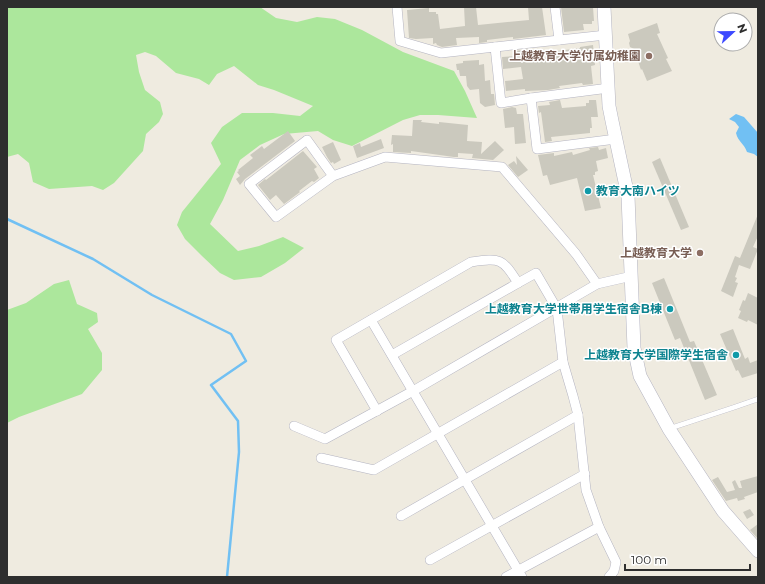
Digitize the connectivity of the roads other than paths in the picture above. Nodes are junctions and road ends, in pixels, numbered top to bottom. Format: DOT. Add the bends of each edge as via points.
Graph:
graph roads {
  1 [pos="397,7"];
  2 [pos="555,7"];
  3 [pos="604,7"];
  4 [pos="606,35"];
  5 [pos="559,40"];
  6 [pos="495,47"];
  7 [pos="609,88"];
  8 [pos="531,98"];
  9 [pos="616,139"];
  10 [pos="333,176"];
  11 [pos="632,276"];
  12 [pos="518,283"];
  13 [pos="597,284"];
  14 [pos="557,309"];
  15 [pos="372,320"];
  16 [pos="392,354"];
  17 [pos="563,362"];
  18 [pos="413,391"];
  19 [pos="758,398"];
  20 [pos="378,411"];
  21 [pos="578,414"];
  22 [pos="294,426"];
  23 [pos="669,429"];
  24 [pos="438,433"];
  25 [pos="321,458"];
  26 [pos="585,474"];
  27 [pos="465,479"];
  28 [pos="401,516"];
  29 [pos="492,525"];
  30 [pos="599,527"];
  31 [pos="758,551"];
  32 [pos="430,560"];
  33 [pos="520,574"];
  34 [pos="506,577"];
  35 [pos="609,577"];
  1 -- 6 [label="street" via="400,41 441,53"];
  2 -- 5 [label="street"];
  3 -- 4 [label="street"];
  4 -- 5 [label="street"];
  4 -- 7 [label="street"];
  5 -- 6 [label="street"];
  6 -- 8 [label="street" via="502,103"];
  7 -- 8 [label="street"];
  7 -- 9 [label="street" via="609,106"];
  8 -- 9 [label="street" via="537,149"];
  9 -- 11 [label="street" via="628,196"];
  10 -- 10 [label="street" via="276,217 249,184 307,140"];
  10 -- 13 [label="street" via="385,157 502,167 576,254"];
  11 -- 13 [label="street"];
  11 -- 23 [label="street" via="636,362 640,376"];
  12 -- 14 [label="street" via="536,273"];
  12 -- 15 [label="street" via="501,262 471,262"];
  12 -- 16 [label="street"];
  13 -- 14 [label="street"];
  14 -- 17 [label="street"];
  14 -- 18 [label="street"];
  15 -- 16 [label="street"];
  15 -- 20 [label="street" via="336,340"];
  16 -- 18 [label="street"];
  17 -- 21 [label="street"];
  17 -- 24 [label="street"];
  18 -- 20 [label="street"];
  18 -- 24 [label="street"];
  19 -- 23 [label="lane"];
  20 -- 22 [label="street" via="325,439"];
  21 -- 26 [label="street"];
  21 -- 27 [label="street"];
  23 -- 31 [label="street" via="723,511"];
  24 -- 25 [label="street" via="374,470"];
  24 -- 27 [label="street"];
  26 -- 29 [label="street"];
  26 -- 30 [label="street" via="586,490"];
  27 -- 28 [label="street"];
  27 -- 29 [label="street"];
  29 -- 32 [label="street"];
  29 -- 33 [label="street"];
  30 -- 33 [label="street"];
  30 -- 35 [label="street" via="616,562"];
  33 -- 34 [label="street"];
}
